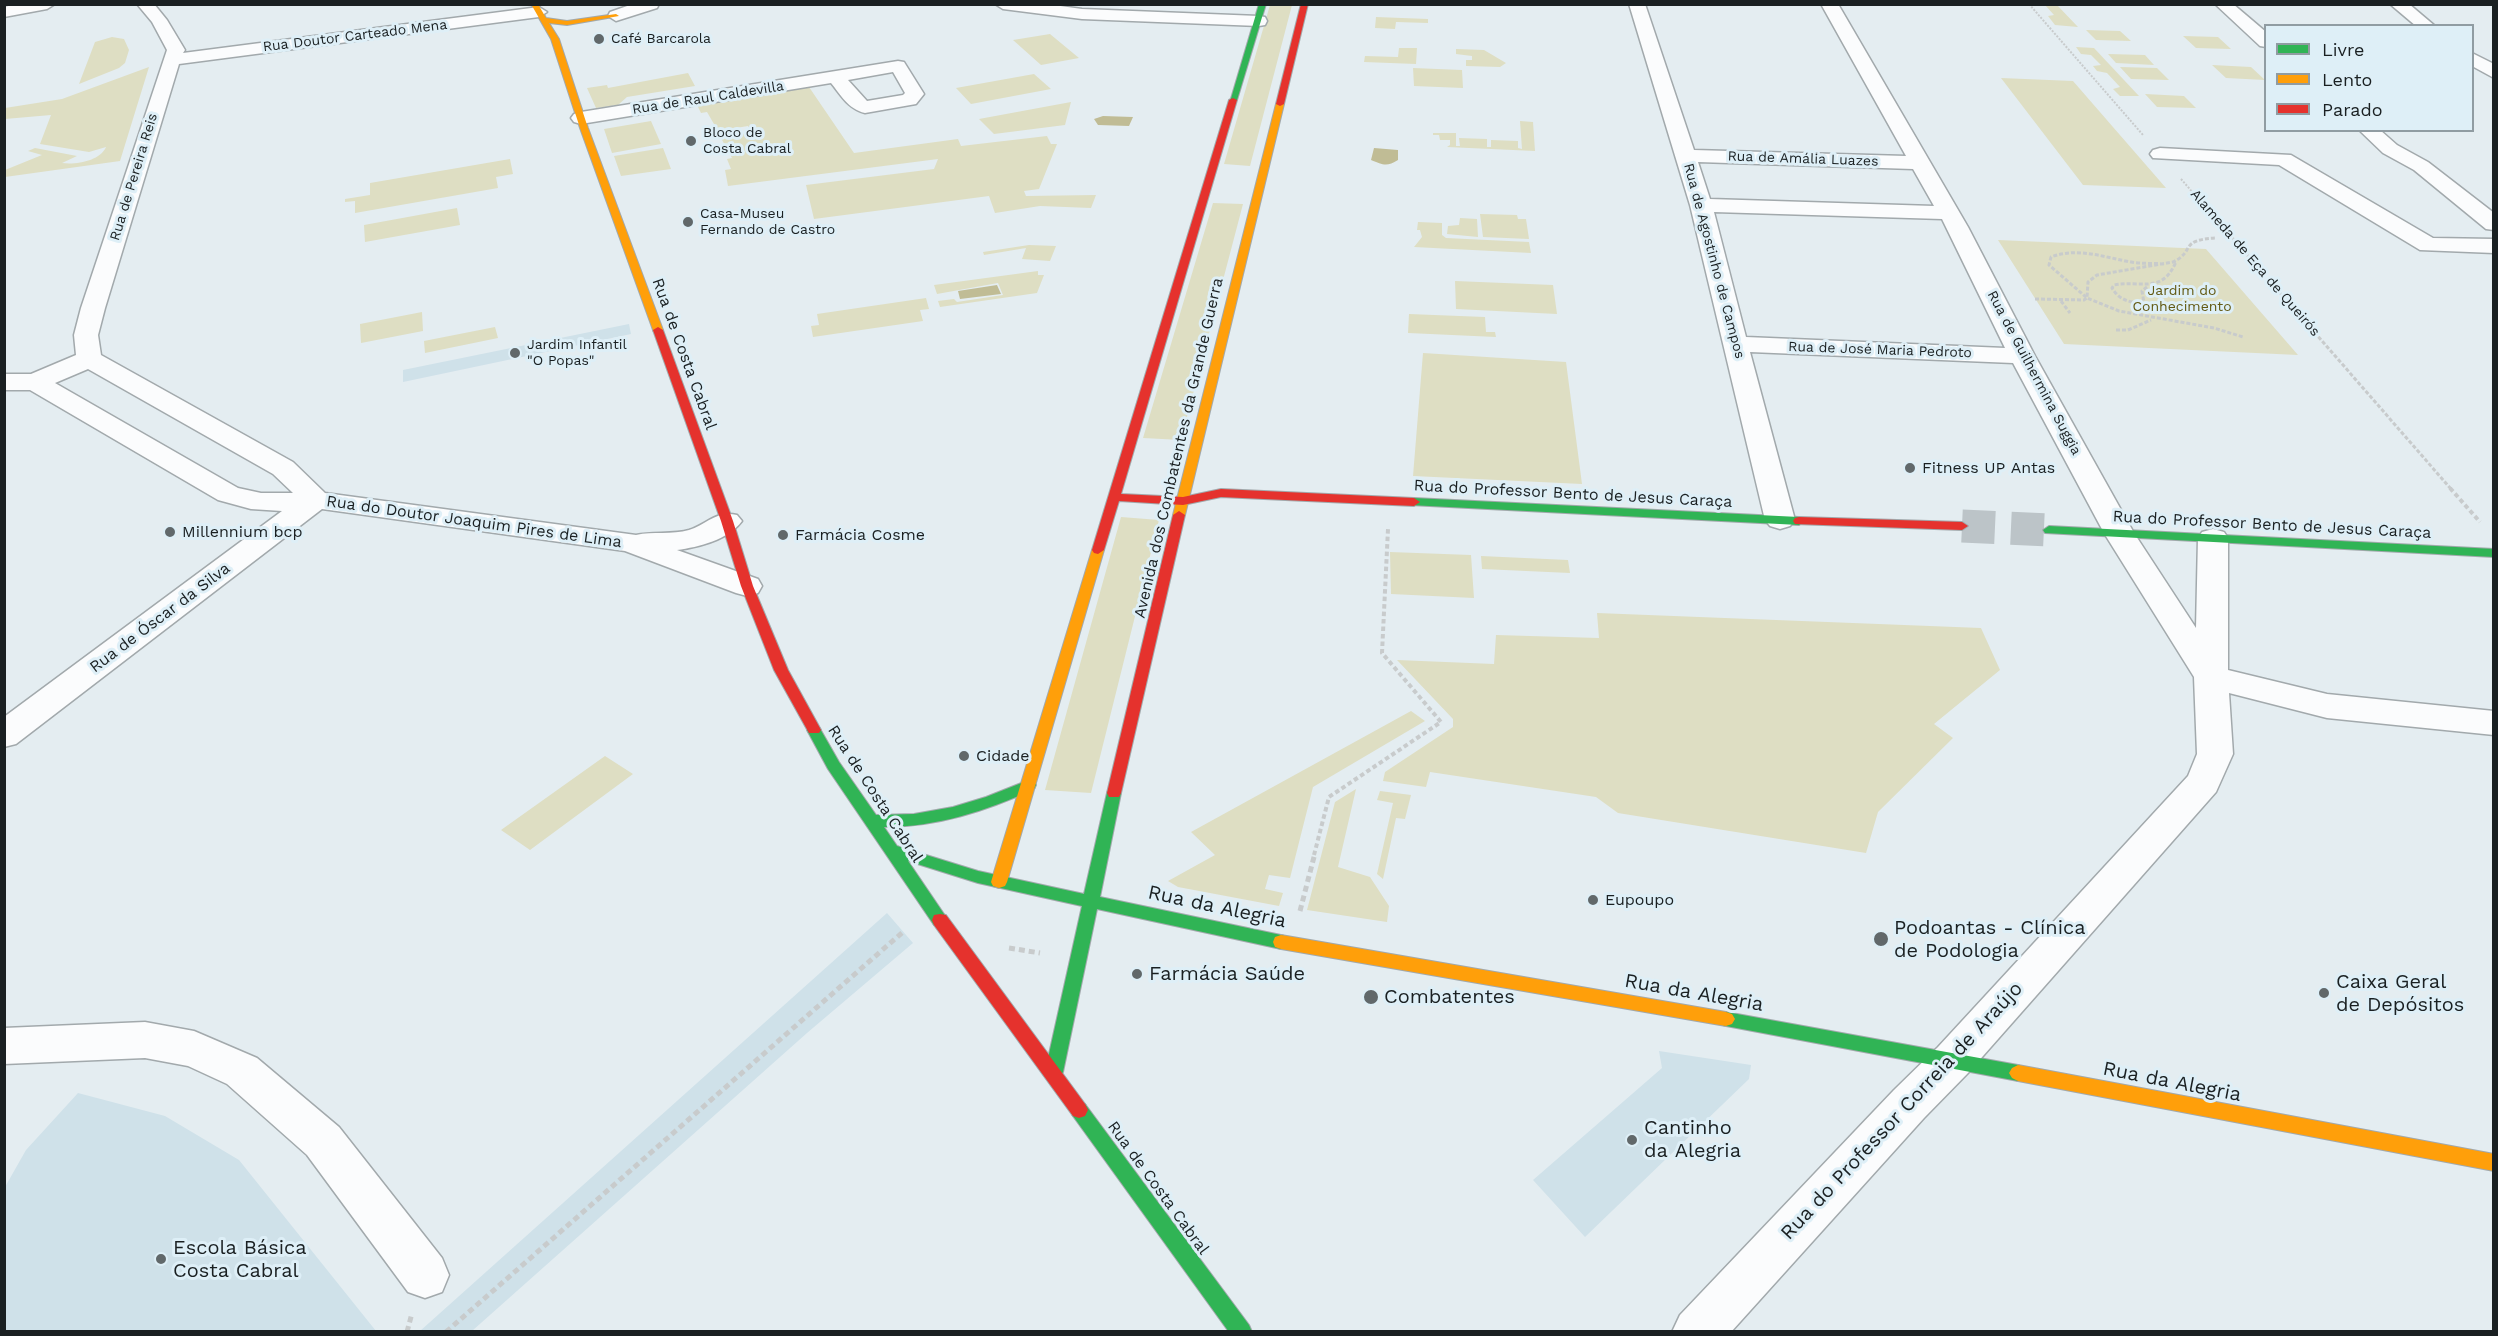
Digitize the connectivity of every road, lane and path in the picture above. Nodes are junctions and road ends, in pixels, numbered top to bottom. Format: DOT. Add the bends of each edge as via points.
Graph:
graph roads {
  1 [pos="47,4"];
  2 [pos="145,4"];
  3 [pos="651,4"];
  4 [pos="1003,4"];
  5 [pos="1305,4"];
  6 [pos="1637,4"];
  7 [pos="1829,4"];
  8 [pos="2029,4"];
  9 [pos="2223,4"];
  10 [pos="2398,4"];
  11 [pos="4,12"];
  12 [pos="539,12"];
  13 [pos="1261,13"];
  14 [pos="616,16"];
  15 [pos="2424,24"];
  16 [pos="555,39"];
  17 [pos="2264,41"];
  18 [pos="2474,59"];
  19 [pos="171,60"];
  20 [pos="2493,73"];
  21 [pos="836,77"];
  22 [pos="581,118"];
  23 [pos="2370,132"];
  24 [pos="2160,154"];
  25 [pos="1686,156"];
  26 [pos="1920,163"];
  27 [pos="1211,169"];
  28 [pos="1232,170"];
  29 [pos="1701,205"];
  30 [pos="1949,213"];
  31 [pos="2493,224"];
  32 [pos="2216,238"];
  33 [pos="2493,246"];
  34 [pos="2173,262"];
  35 [pos="2164,264"];
  36 [pos="2147,287"];
  37 [pos="2087,298"];
  38 [pos="2035,299"];
  39 [pos="2061,300"];
  40 [pos="2070,313"];
  41 [pos="2155,320"];
  42 [pos="2116,330"];
  43 [pos="2243,337"];
  44 [pos="1737,344"];
  45 [pos="2022,356"];
  46 [pos="89,359"];
  47 [pos="4,382"];
  48 [pos="35,382"];
  49 [pos="1115,497"];
  50 [pos="316,500"];
  51 [pos="1183,501"];
  52 [pos="1389,502"];
  53 [pos="1780,520"];
  54 [pos="727,521"];
  55 [pos="2480,522"];
  56 [pos="1962,526"];
  57 [pos="2049,530"];
  58 [pos="2119,533"];
  59 [pos="2213,538"];
  60 [pos="631,543"];
  61 [pos="2493,553"];
  62 [pos="747,585"];
  63 [pos="2211,677"];
  64 [pos="2493,723"];
  65 [pos="4,735"];
  66 [pos="1029,785"];
  67 [pos="873,821"];
  68 [pos="891,850"];
  69 [pos="999,882"];
  70 [pos="1090,900"];
  71 [pos="908,928"];
  72 [pos="1292,944"];
  73 [pos="998,946"];
  74 [pos="1041,953"];
  75 [pos="4,1046"];
  76 [pos="1953,1060"];
  77 [pos="1054,1072"];
  78 [pos="2493,1163"];
  79 [pos="425,1275"];
  80 [pos="446,1332"];
  81 [pos="1242,1332"];
  82 [pos="1697,1332"];
  1 -- 11 [label="street"];
  2 -- 19 [label="street, Rua de Pereira Reis" via="176,50"];
  3 -- 14 [label="street"];
  4 -- 13 [label="street" via="1082,14"];
  5 -- 51 [label="main road, Avenida dos Combatentes da Grande Guerra" via="1257,171"];
  6 -- 25 [label="street, Rua de Agostinho de Campos"];
  7 -- 26 [label="street, Rua de Guilhermina Suggia"];
  8 -- 24 [label="path, Alameda de Eça de Queirós"];
  9 -- 17 [label="street"];
  10 -- 15 [label="street"];
  12 -- 14 [label="main road" via="567,23"];
  12 -- 16 [label="main road, Rua de Costa Cabral"];
  12 -- 19 [label="street, Rua Doutor Carteado Mena"];
  13 -- 27 [label="main road"];
  14 -- 16 [label="main road"];
  16 -- 22 [label="main road, Rua de Costa Cabral"];
  18 -- 20 [label="street"];
  19 -- 46 [label="street, Rua de Pereira Reis" via="93,308 86,335"];
  21 -- 22 [label="street, Rua de Raul Caldevilla"];
  22 -- 54 [label="main road, Rua de Costa Cabral"];
  23 -- 31 [label="street" via="2390,149 2421,166"];
  24 -- 33 [label="street" via="2284,159 2428,245"];
  24 -- 55 [label="path, Alameda de Eça de Queirós"];
  25 -- 26 [label="street, Rua de Amália Luazes"];
  25 -- 29 [label="street, Rua de Agostinho de Campos"];
  26 -- 30 [label="street, Rua de Guilhermina Suggia"];
  27 -- 28 [label="main road"];
  27 -- 49 [label="main road" via="1209,195"];
  29 -- 30 [label="street"];
  29 -- 44 [label="street, Rua de Agostinho de Campos"];
  30 -- 45 [label="street, Rua de Guilhermina Suggia"];
  32 -- 34 [label="path" via="2192,240"];
  34 -- 35 [label="path"];
  34 -- 36 [label="path" via="2169,276"];
  35 -- 37 [label="path" via="2097,275 2087,283"];
  35 -- 37 [label="path" via="2083,252 2051,257 2049,265 2054,272"];
  36 -- 36 [label="path" via="2119,283 2112,288 2117,296 2140,304 2144,303 2142,291"];
  37 -- 39 [label="path"];
  37 -- 41 [label="path"];
  38 -- 39 [label="path"];
  39 -- 40 [label="path"];
  41 -- 42 [label="path"];
  41 -- 43 [label="path" via="2196,324"];
  44 -- 45 [label="street, Rua de José Maria Pedroto"];
  44 -- 53 [label="street, Rua de Agostinho de Campos"];
  45 -- 58 [label="street, Rua de Guilhermina Suggia"];
  46 -- 48 [label="street"];
  46 -- 50 [label="street, Rua do Doutor Joaquim Pires de Lima" via="283,468"];
  47 -- 48 [label="street"];
  48 -- 50 [label="street, Rua do Doutor Joaquim Pires de Lima" via="228,494 270,504"];
  49 -- 51 [label="main road, Rua do Professor Bento de Jesus Caraça"];
  49 -- 66 [label="main road"];
  50 -- 60 [label="street, Rua do Doutor Joaquim Pires de Lima"];
  50 -- 65 [label="street, Rua de Óscar da Silva"];
  51 -- 52 [label="main road, Rua do Professor Bento de Jesus Caraça" via="1221,494"];
  51 -- 70 [label="main road, Avenida dos Combatentes da Grande Guerra"];
  52 -- 53 [label="main road, Rua do Professor Bento de Jesus Caraça"];
  52 -- 72 [label="path" via="1382,653 1441,722 1329,797"];
  53 -- 56 [label="main road, Rua do Professor Bento de Jesus Caraça"];
  54 -- 60 [label="street, Rua do Doutor Joaquim Pires de Lima" via="707,535 686,541"];
  54 -- 62 [label="main road, Rua de Costa Cabral"];
  57 -- 58 [label="main road, Rua do Professor Bento de Jesus Caraça"];
  58 -- 59 [label="main road, Rua do Professor Bento de Jesus Caraça"];
  58 -- 63 [label="street"];
  59 -- 61 [label="main road, Rua do Professor Bento de Jesus Caraça"];
  59 -- 63 [label="street, Rua do Professor Correia de Araújo"];
  60 -- 62 [label="street, Rua do Doutor Joaquim Pires de Lima"];
  62 -- 67 [label="main road, Rua de Costa Cabral" via="781,669 833,765"];
  63 -- 64 [label="street" via="2327,706"];
  63 -- 76 [label="street, Rua do Professor Correia de Araújo" via="2214,754 2203,783"];
  66 -- 67 [label="main road" via="982,806 921,820"];
  66 -- 69 [label="main road"];
  67 -- 68 [label="main road, Rua de Costa Cabral"];
  68 -- 69 [label="main road, Rua da Alegria"];
  68 -- 77 [label="main road, Rua de Costa Cabral"];
  69 -- 70 [label="main road, Rua da Alegria"];
  70 -- 72 [label="main road, Rua da Alegria"];
  70 -- 77 [label="main road, Avenida dos Combatentes da Grande Guerra"];
  71 -- 80 [label="path"];
  72 -- 76 [label="main road, Rua da Alegria"];
  73 -- 74 [label="path"];
  75 -- 79 [label="street" via="146,1040 194,1049 242,1071 323,1142"];
  76 -- 78 [label="main road, Rua da Alegria"];
  76 -- 82 [label="street, Rua do Professor Correia de Araújo"];
  77 -- 81 [label="main road, Rua de Costa Cabral"];
}
